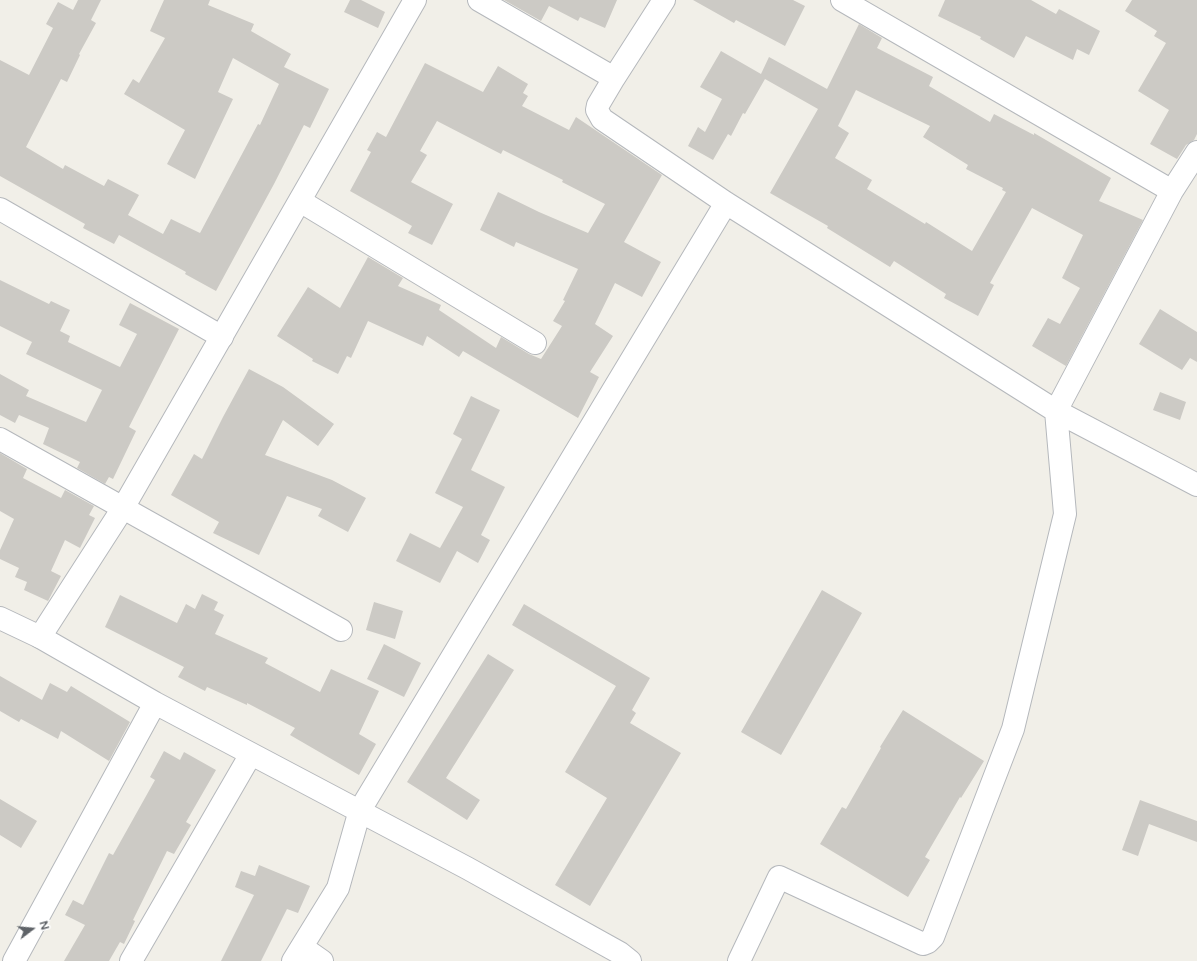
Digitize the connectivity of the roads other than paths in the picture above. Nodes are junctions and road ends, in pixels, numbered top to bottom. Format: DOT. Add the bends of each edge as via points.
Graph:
graph roads {
  1 [pos="415,0"];
  2 [pos="479,0"];
  3 [pos="664,0"];
  4 [pos="842,0"];
  5 [pos="614,78"];
  6 [pos="1197,152"];
  7 [pos="1172,190"];
  8 [pos="300,201"];
  9 [pos="726,203"];
  10 [pos="0,209"];
  11 [pos="222,337"];
  12 [pos="535,343"];
  13 [pos="1056,411"];
  14 [pos="0,439"];
  15 [pos="1197,485"];
  16 [pos="123,508"];
  17 [pos="0,618"];
  18 [pos="341,630"];
  19 [pos="40,637"];
  20 [pos="155,703"];
  21 [pos="251,754"];
  22 [pos="360,810"];
  23 [pos="297,954"];
  24 [pos="14,961"];
  25 [pos="130,961"];
  26 [pos="322,961"];
  27 [pos="630,961"];
  28 [pos="739,961"];
  1 -- 8 [label="street"];
  2 -- 5 [label="street"];
  3 -- 5 [label="street"];
  4 -- 7 [label="street"];
  5 -- 9 [label="street" via="598,105 597,110 602,120"];
  6 -- 7 [label="street"];
  7 -- 13 [label="street"];
  8 -- 11 [label="street"];
  8 -- 12 [label="street"];
  9 -- 13 [label="street"];
  9 -- 22 [label="street"];
  10 -- 11 [label="street"];
  11 -- 16 [label="street"];
  13 -- 15 [label="street"];
  13 -- 28 [label="street" via="1064,514 1012,729 932,937 922,944 778,877"];
  14 -- 16 [label="street"];
  16 -- 18 [label="street"];
  16 -- 19 [label="street"];
  17 -- 19 [label="street"];
  19 -- 20 [label="street"];
  20 -- 21 [label="street"];
  20 -- 24 [label="street"];
  21 -- 22 [label="street"];
  21 -- 25 [label="street"];
  22 -- 23 [label="street" via="338,888"];
  22 -- 27 [label="street" via="620,953"];
  23 -- 26 [label="street"];
}
